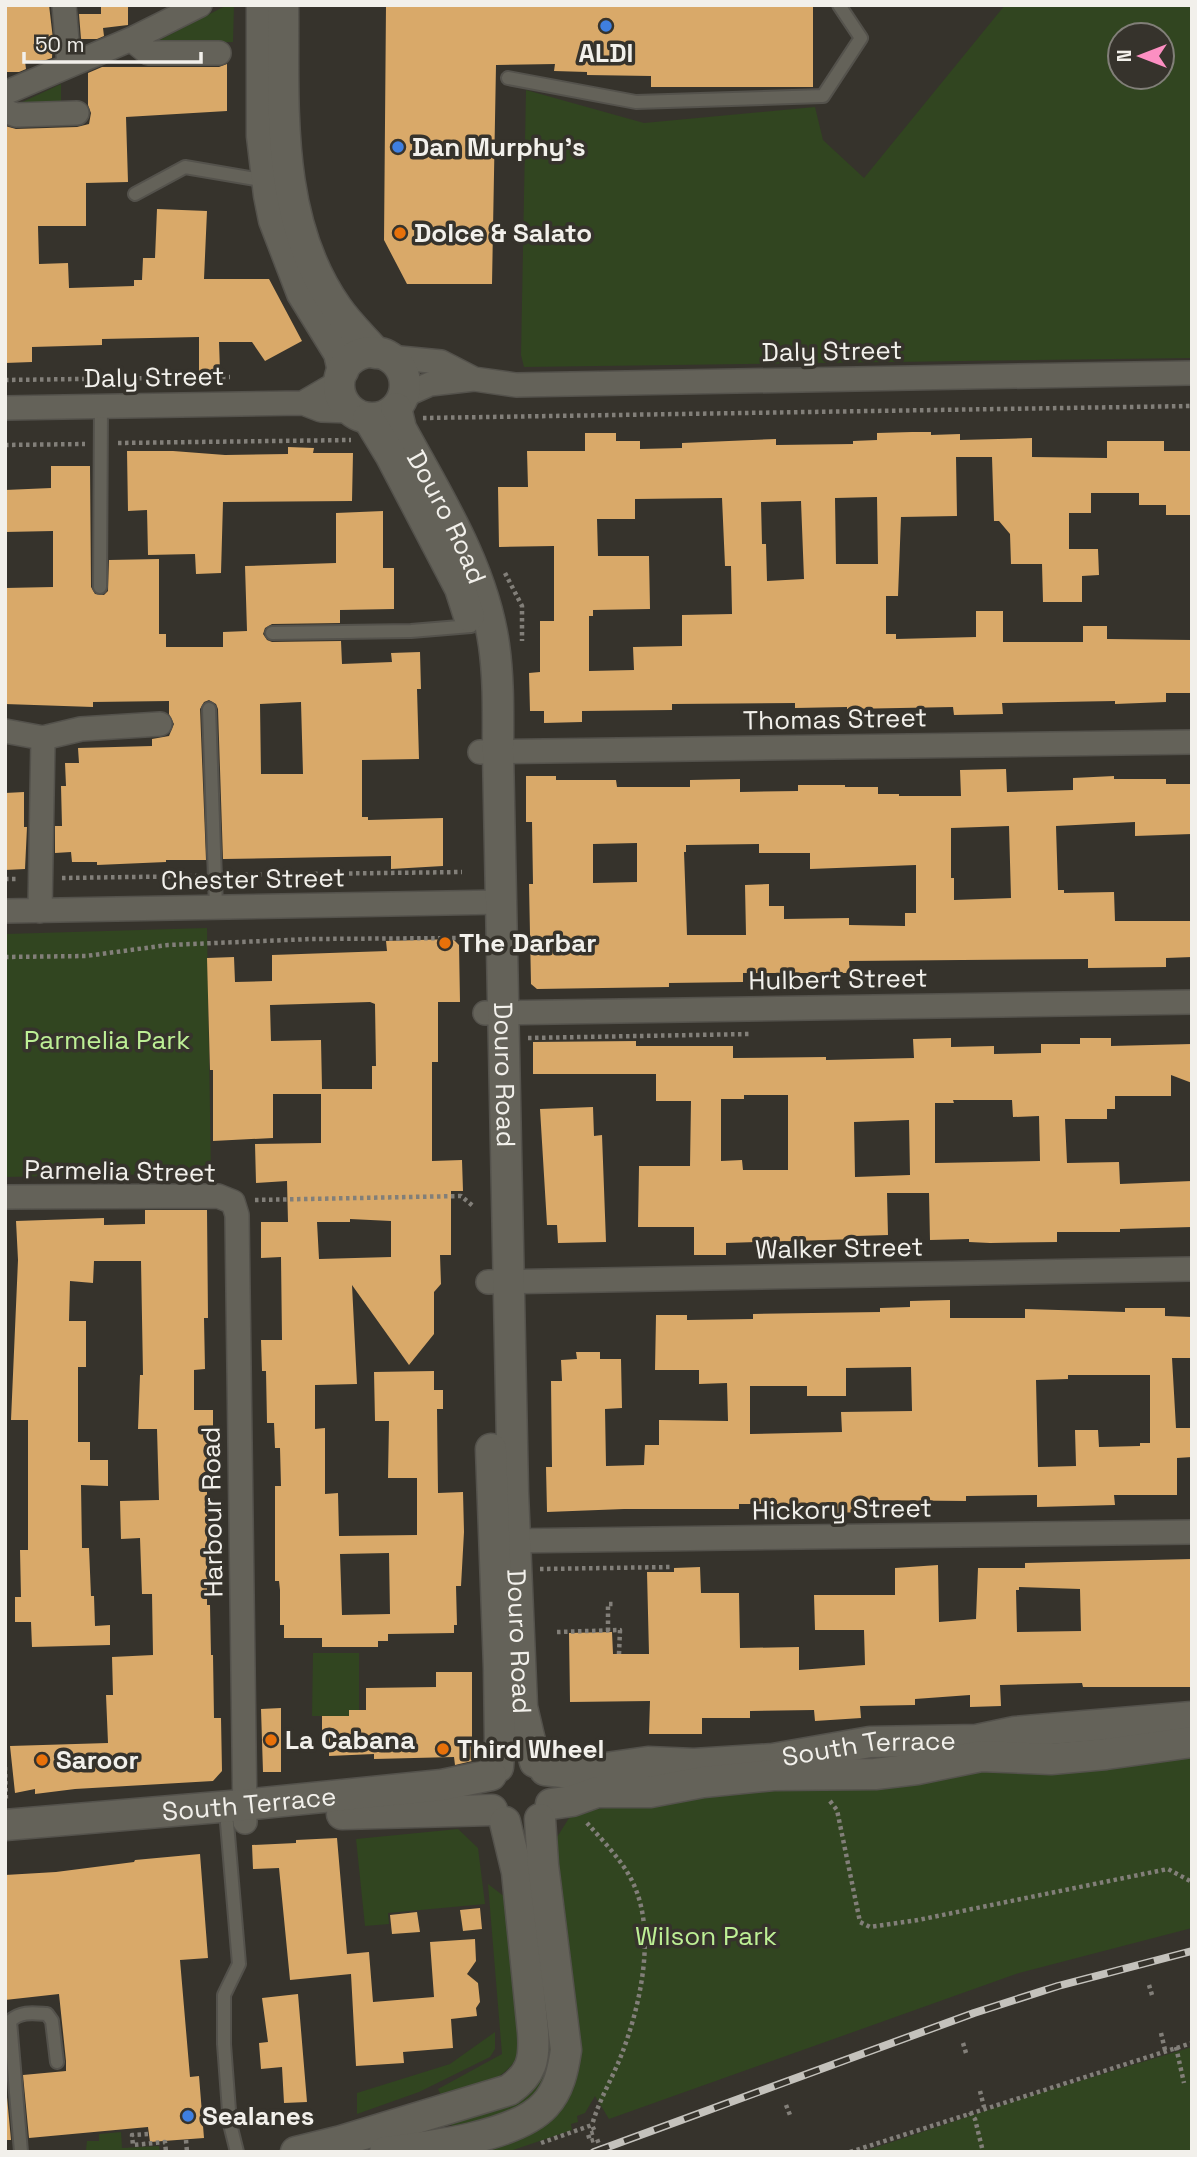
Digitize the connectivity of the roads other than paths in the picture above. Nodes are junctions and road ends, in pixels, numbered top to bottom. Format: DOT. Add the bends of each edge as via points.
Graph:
graph roads {
  1 [pos="64,5"];
  2 [pos="200,5"];
  3 [pos="262,5"];
  4 [pos="283,5"];
  5 [pos="839,5"];
  6 [pos="134,38"];
  7 [pos="219,53"];
  8 [pos="69,65"];
  9 [pos="508,78"];
  10 [pos="5,93"];
  11 [pos="5,111"];
  12 [pos="77,113"];
  13 [pos="267,181"];
  14 [pos="135,194"];
  15 [pos="382,355"];
  16 [pos="1192,373"];
  17 [pos="341,377"];
  18 [pos="474,379"];
  19 [pos="303,403"];
  20 [pos="101,405"];
  21 [pos="5,408"];
  22 [pos="407,408"];
  23 [pos="360,423"];
  24 [pos="100,587"];
  25 [pos="471,626"];
  26 [pos="272,633"];
  27 [pos="209,709"];
  28 [pos="160,724"];
  29 [pos="5,731"];
  30 [pos="43,738"];
  31 [pos="1192,741"];
  32 [pos="489,752"];
  33 [pos="492,902"];
  34 [pos="216,907"];
  35 [pos="5,911"];
  36 [pos="40,911"];
  37 [pos="1192,1002"];
  38 [pos="495,1013"];
  39 [pos="5,1197"];
  40 [pos="233,1202"];
  41 [pos="1192,1269"];
  42 [pos="498,1282"];
  43 [pos="1192,1532"];
  44 [pos="504,1542"];
  45 [pos="1192,1717"];
  46 [pos="1192,1742"];
  47 [pos="540,1766"];
  48 [pos="494,1771"];
  49 [pos="546,1812"];
  50 [pos="6,1813"];
  51 [pos="499,1816"];
  52 [pos="239,1817"];
  53 [pos="5,1843"];
  54 [pos="57,2062"];
  55 [pos="21,2152"];
  56 [pos="237,2152"];
  57 [pos="296,2152"];
  58 [pos="385,2152"];
  1 -- 8 [label="street"];
  2 -- 6 [label="street"];
  3 -- 13 [label="street" via="262,136"];
  4 -- 15 [label="street" via="285,141 299,226 324,287 347,322"];
  5 -- 9 [label="lane" via="861,38 823,96 636,102"];
  6 -- 7 [label="street" via="148,53"];
  6 -- 8 [label="street"];
  8 -- 10 [label="street"];
  11 -- 12 [label="street" via="16,115"];
  13 -- 14 [label="lane" via="184,167"];
  13 -- 17 [label="street" via="274,220 291,268 339,353"];
  15 -- 17 [label="street" via="356,357"];
  15 -- 18 [label="street, Daly Street" via="441,362"];
  15 -- 22 [label="street" via="398,364 403,374"];
  16 -- 18 [label="street, Daly Street" via="531,385"];
  17 -- 19 [label="street, Daly Street"];
  17 -- 23 [label="street" via="340,393"];
  18 -- 22 [label="street, Daly Street" via="430,384"];
  19 -- 20 [label="street, Daly Street"];
  19 -- 23 [label="street, Daly Street"];
  20 -- 21 [label="street, Daly Street"];
  20 -- 24 [label="lane"];
  22 -- 23 [label="street"];
  22 -- 32 [label="street, Douro Road" via="401,429 473,568 487,610 494,645"];
  23 -- 25 [label="street, Douro Road" via="391,456 460,588"];
  25 -- 26 [label="lane"];
  25 -- 32 [label="street, Douro Road"];
  27 -- 34 [label="lane"];
  28 -- 30 [label="street" via="80,729"];
  29 -- 30 [label="street"];
  30 -- 36 [label="street"];
  31 -- 32 [label="street, Thomas Street"];
  32 -- 33 [label="street, Douro Road"];
  33 -- 34 [label="street, Chester Street"];
  33 -- 38 [label="street, Douro Road"];
  34 -- 36 [label="street, Chester Street"];
  35 -- 36 [label="street, Chester Street"];
  37 -- 38 [label="street, Hulbert Street"];
  38 -- 42 [label="street, Douro Road"];
  39 -- 40 [label="street, Parmelia Street" via="218,1196"];
  40 -- 52 [label="street, Harbour Road" via="237,1215"];
  41 -- 42 [label="street, Walker Street"];
  42 -- 44 [label="street, Douro Road"];
  43 -- 44 [label="street, Hickory Street"];
  44 -- 47 [label="street, Douro Road" via="522,1707"];
  44 -- 48 [label="street, Douro Road"];
  45 -- 47 [label="street, South Terrace" via="1015,1732 977,1740 870,1742 773,1759 648,1762 571,1773"];
  46 -- 49 [label="street, South Terrace" via="1051,1759 981,1756 815,1782 774,1775 650,1792 597,1792"];
  47 -- 48 [label="street" via="515,1759"];
  47 -- 49 [label="street" via="553,1787"];
  48 -- 51 [label="street" via="487,1793"];
  48 -- 52 [label="street, South Terrace" via="442,1785"];
  49 -- 51 [label="street" via="523,1825"];
  49 -- 58 [label="street" via="543,1865 566,2050 556,2090 530,2117 493,2132"];
  50 -- 52 [label="street, South Terrace"];
  51 -- 52 [label="street, South Terrace" via="346,1813"];
  51 -- 57 [label="street" via="517,1872 534,2041 523,2080 509,2090"];
  52 -- 53 [label="street, South Terrace"];
  52 -- 56 [label="lane" via="239,1964 224,1996 230,2124"];
  54 -- 55 [label="lane" via="47,2014 28,2012 10,2021"];
}
